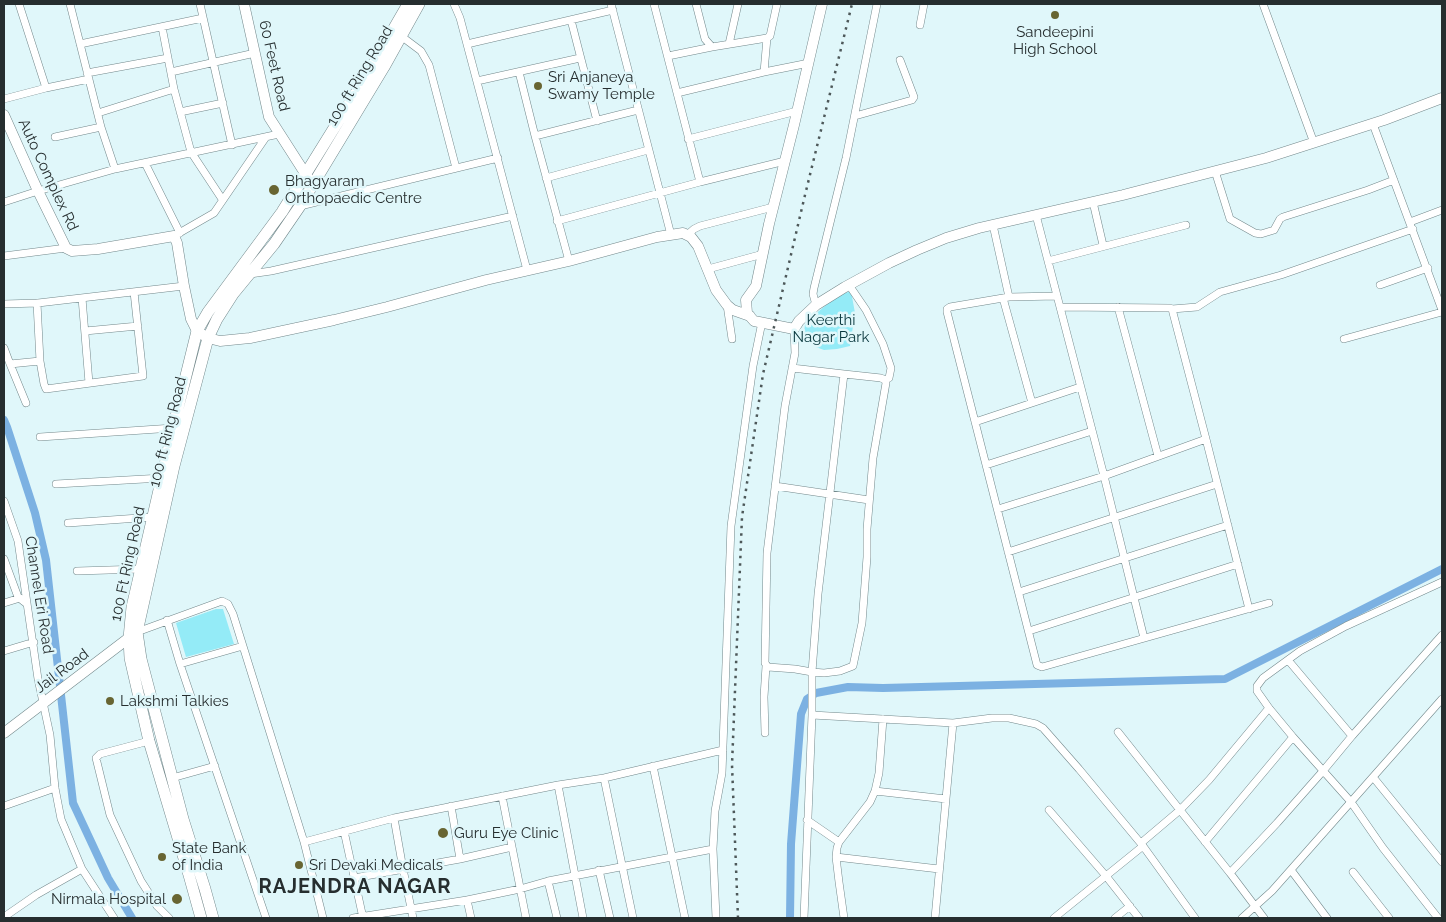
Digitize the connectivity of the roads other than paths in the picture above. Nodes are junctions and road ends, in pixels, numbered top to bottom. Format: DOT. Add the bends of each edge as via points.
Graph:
graph roads {
  1 [pos="20,4"];
  2 [pos="70,4"];
  3 [pos="200,4"];
  4 [pos="244,4"];
  5 [pos="408,4"];
  6 [pos="419,4"];
  7 [pos="454,4"];
  8 [pos="654,4"];
  9 [pos="696,4"];
  10 [pos="738,4"];
  11 [pos="777,4"];
  12 [pos="822,4"];
  13 [pos="877,4"];
  14 [pos="924,4"];
  15 [pos="1264,4"];
  16 [pos="612,7"];
  17 [pos="203,18"];
  18 [pos="571,20"];
  19 [pos="920,25"];
  20 [pos="162,27"];
  21 [pos="401,36"];
  22 [pos="768,38"];
  23 [pos="80,44"];
  24 [pos="467,44"];
  25 [pos="729,44"];
  26 [pos="712,47"];
  27 [pos="255,53"];
  28 [pos="668,56"];
  29 [pos="168,58"];
  30 [pos="580,58"];
  31 [pos="900,60"];
  32 [pos="213,62"];
  33 [pos="809,63"];
  34 [pos="171,72"];
  35 [pos="519,72"];
  36 [pos="764,72"];
  37 [pos="88,76"];
  38 [pos="477,81"];
  39 [pos="46,88"];
  40 [pos="174,89"];
  41 [pos="678,93"];
  42 [pos="1442,98"];
  43 [pos="4,99"];
  44 [pos="223,103"];
  45 [pos="638,110"];
  46 [pos="797,111"];
  47 [pos="180,112"];
  48 [pos="98,113"];
  49 [pos="4,115"];
  50 [pos="855,116"];
  51 [pos="597,121"];
  52 [pos="1373,124"];
  53 [pos="101,127"];
  54 [pos="280,134"];
  55 [pos="535,136"];
  56 [pos="55,137"];
  57 [pos="266,137"];
  58 [pos="688,138"];
  59 [pos="1314,143"];
  60 [pos="232,145"];
  61 [pos="648,150"];
  62 [pos="191,152"];
  63 [pos="498,158"];
  64 [pos="785,161"];
  65 [pos="145,163"];
  66 [pos="456,168"];
  67 [pos="115,169"];
  68 [pos="1215,170"];
  69 [pos="546,178"];
  70 [pos="309,180"];
  71 [pos="1394,180"];
  72 [pos="700,182"];
  73 [pos="38,191"];
  74 [pos="659,193"];
  75 [pos="222,199"];
  76 [pos="4,202"];
  77 [pos="1093,202"];
  78 [pos="300,206"];
  79 [pos="773,207"];
  80 [pos="1442,210"];
  81 [pos="1036,215"];
  82 [pos="513,216"];
  83 [pos="557,221"];
  84 [pos="994,225"];
  85 [pos="1186,225"];
  86 [pos="1411,225"];
  87 [pos="177,235"];
  88 [pos="671,235"];
  89 [pos="687,235"];
  90 [pos="1103,245"];
  91 [pos="66,248"];
  92 [pos="763,254"];
  93 [pos="4,256"];
  94 [pos="1048,260"];
  95 [pos="569,261"];
  96 [pos="1428,268"];
  97 [pos="527,270"];
  98 [pos="708,270"];
  99 [pos="250,274"];
  100 [pos="849,285"];
  101 [pos="1380,285"];
  102 [pos="184,286"];
  103 [pos="134,292"];
  104 [pos="1057,296"];
  105 [pos="82,298"];
  106 [pos="1006,298"];
  107 [pos="37,303"];
  108 [pos="4,304"];
  109 [pos="727,305"];
  110 [pos="816,306"];
  111 [pos="1060,307"];
  112 [pos="1118,307"];
  113 [pos="1172,309"];
  114 [pos="1442,311"];
  115 [pos="750,316"];
  116 [pos="762,322"];
  117 [pos="138,326"];
  118 [pos="794,329"];
  119 [pos="85,331"];
  120 [pos="197,331"];
  121 [pos="208,338"];
  122 [pos="1344,338"];
  123 [pos="732,339"];
  124 [pos="4,348"];
  125 [pos="40,362"];
  126 [pos="10,364"];
  127 [pos="792,368"];
  128 [pos="844,374"];
  129 [pos="885,380"];
  130 [pos="88,383"];
  131 [pos="1080,387"];
  132 [pos="26,403"];
  133 [pos="1032,403"];
  134 [pos="975,422"];
  135 [pos="173,428"];
  136 [pos="1092,431"];
  137 [pos="40,437"];
  138 [pos="1206,439"];
  139 [pos="1158,456"];
  140 [pos="986,464"];
  141 [pos="1104,476"];
  142 [pos="162,478"];
  143 [pos="56,484"];
  144 [pos="1217,484"];
  145 [pos="775,486"];
  146 [pos="829,495"];
  147 [pos="869,500"];
  148 [pos="4,502"];
  149 [pos="998,510"];
  150 [pos="153,517"];
  151 [pos="1114,518"];
  152 [pos="68,523"];
  153 [pos="1228,525"];
  154 [pos="1008,552"];
  155 [pos="4,559"];
  156 [pos="1124,559"];
  157 [pos="1238,564"];
  158 [pos="141,569"];
  159 [pos="77,571"];
  160 [pos="1442,582"];
  161 [pos="1018,592"];
  162 [pos="20,598"];
  163 [pos="1134,598"];
  164 [pos="4,603"];
  165 [pos="1269,603"];
  166 [pos="27,604"];
  167 [pos="1249,609"];
  168 [pos="167,620"];
  169 [pos="1028,631"];
  170 [pos="133,635"];
  171 [pos="1442,635"];
  172 [pos="1144,638"];
  173 [pos="34,642"];
  174 [pos="243,646"];
  175 [pos="4,651"];
  176 [pos="1288,660"];
  177 [pos="180,664"];
  178 [pos="766,666"];
  179 [pos="812,672"];
  180 [pos="1442,699"];
  181 [pos="43,704"];
  182 [pos="1269,708"];
  183 [pos="812,715"];
  184 [pos="883,720"];
  185 [pos="953,723"];
  186 [pos="1118,732"];
  187 [pos="4,733"];
  188 [pos="765,733"];
  189 [pos="1352,736"];
  190 [pos="1293,737"];
  191 [pos="149,741"];
  192 [pos="723,750"];
  193 [pos="215,766"];
  194 [pos="653,766"];
  195 [pos="1323,771"];
  196 [pos="1373,777"];
  197 [pos="172,778"];
  198 [pos="604,778"];
  199 [pos="558,785"];
  200 [pos="55,788"];
  201 [pos="875,790"];
  202 [pos="502,796"];
  203 [pos="946,799"];
  204 [pos="1350,802"];
  205 [pos="4,806"];
  206 [pos="451,806"];
  207 [pos="1049,810"];
  208 [pos="1180,810"];
  209 [pos="394,818"];
  210 [pos="807,820"];
  211 [pos="344,831"];
  212 [pos="304,842"];
  213 [pos="839,842"];
  214 [pos="1205,842"];
  215 [pos="1142,844"];
  216 [pos="512,847"];
  217 [pos="713,849"];
  218 [pos="836,857"];
  219 [pos="460,858"];
  220 [pos="672,858"];
  221 [pos="1442,862"];
  222 [pos="622,866"];
  223 [pos="82,869"];
  224 [pos="403,869"];
  225 [pos="939,869"];
  226 [pos="600,870"];
  227 [pos="1291,870"];
  228 [pos="1353,872"];
  229 [pos="1230,873"];
  230 [pos="574,875"];
  231 [pos="1106,876"];
  232 [pos="354,878"];
  233 [pos="548,881"];
  234 [pos="520,889"];
  235 [pos="467,900"];
  236 [pos="1130,906"];
  237 [pos="1255,906"];
  238 [pos="410,909"];
  239 [pos="4,917"];
  240 [pos="363,917"];
  241 [pos="114,918"];
  242 [pos="169,918"];
  243 [pos="201,918"];
  244 [pos="213,918"];
  245 [pos="266,918"];
  246 [pos="323,918"];
  247 [pos="353,918"];
  248 [pos="413,918"];
  249 [pos="471,918"];
  250 [pos="526,918"];
  251 [pos="557,918"];
  252 [pos="583,918"];
  253 [pos="610,918"];
  254 [pos="633,918"];
  255 [pos="684,918"];
  256 [pos="716,918"];
  257 [pos="804,918"];
  258 [pos="844,918"];
  259 [pos="935,918"];
  260 [pos="1054,918"];
  261 [pos="1115,918"];
  262 [pos="1139,918"];
  263 [pos="1196,918"];
  264 [pos="1242,918"];
  265 [pos="1264,918"];
  266 [pos="1327,918"];
  267 [pos="1389,918"];
  268 [pos="1438,918"];
  1 -- 39 [label="street"];
  2 -- 23 [label="street"];
  3 -- 17 [label="street"];
  4 -- 27 [label="street, 60 Feet Road"];
  5 -- 70 [label="main road, 100 Ft Ring Road"];
  6 -- 21 [label="main road, 100 ft Ring Road"];
  7 -- 24 [label="street"];
  8 -- 28 [label="street"];
  9 -- 26 [label="street" via="705,39"];
  10 -- 25 [label="street"];
  11 -- 22 [label="street"];
  12 -- 33 [label="street"];
  13 -- 50 [label="street"];
  14 -- 19 [label="street"];
  15 -- 59 [label="street"];
  16 -- 18 [label="street"];
  16 -- 45 [label="street"];
  17 -- 20 [label="street"];
  17 -- 32 [label="street"];
  18 -- 24 [label="street"];
  18 -- 30 [label="street"];
  20 -- 23 [label="street"];
  20 -- 29 [label="street"];
  21 -- 66 [label="street" via="421,51 429,65"];
  21 -- 70 [label="main road, 100 ft Ring Road" via="364,101"];
  22 -- 25 [label="street"];
  22 -- 36 [label="street"];
  23 -- 37 [label="street"];
  24 -- 38 [label="street"];
  25 -- 26 [label="street"];
  26 -- 28 [label="street"];
  27 -- 32 [label="street"];
  27 -- 54 [label="street, 60 Feet Road" via="269,117"];
  28 -- 41 [label="street"];
  29 -- 34 [label="street"];
  29 -- 37 [label="street"];
  30 -- 35 [label="street"];
  30 -- 51 [label="street"];
  31 -- 50 [label="street" via="914,97 912,100"];
  32 -- 34 [label="street"];
  32 -- 44 [label="street"];
  33 -- 36 [label="street"];
  33 -- 46 [label="street"];
  34 -- 40 [label="street"];
  35 -- 38 [label="street"];
  35 -- 55 [label="street"];
  36 -- 41 [label="street"];
  37 -- 39 [label="street"];
  37 -- 48 [label="street"];
  38 -- 63 [label="street"];
  39 -- 43 [label="street"];
  40 -- 47 [label="street"];
  40 -- 48 [label="street"];
  41 -- 58 [label="street"];
  42 -- 52 [label="street"];
  44 -- 47 [label="street"];
  44 -- 60 [label="street"];
  45 -- 51 [label="street"];
  45 -- 61 [label="street"];
  46 -- 58 [label="street"];
  46 -- 64 [label="street"];
  47 -- 62 [label="street"];
  48 -- 53 [label="street"];
  49 -- 73 [label="street, Auto Complex Rd"];
  50 -- 110 [label="street" via="814,288"];
  51 -- 55 [label="street"];
  52 -- 59 [label="street"];
  52 -- 71 [label="street"];
  53 -- 56 [label="street"];
  53 -- 67 [label="street"];
  54 -- 57 [label="street"];
  54 -- 70 [label="street, 60 Feet Road"];
  55 -- 69 [label="street"];
  57 -- 60 [label="street"];
  57 -- 75 [label="street"];
  58 -- 72 [label="street"];
  59 -- 68 [label="street"];
  60 -- 62 [label="street"];
  61 -- 69 [label="street"];
  61 -- 74 [label="street"];
  62 -- 65 [label="street"];
  62 -- 75 [label="street"];
  63 -- 66 [label="street"];
  63 -- 82 [label="street"];
  64 -- 72 [label="street"];
  64 -- 79 [label="street"];
  65 -- 67 [label="street"];
  65 -- 87 [label="street"];
  66 -- 78 [label="street"];
  67 -- 73 [label="street"];
  68 -- 71 [label="street" via="1230,219 1261,234 1274,230 1283,217"];
  68 -- 77 [label="street"];
  69 -- 83 [label="street"];
  70 -- 78 [label="main road, 100 ft Ring Road"];
  70 -- 120 [label="main road, 100 Ft Ring Road" via="282,212"];
  71 -- 86 [label="street"];
  72 -- 74 [label="street"];
  73 -- 76 [label="street"];
  73 -- 91 [label="street, Auto Complex Rd"];
  74 -- 83 [label="street"];
  74 -- 88 [label="street"];
  75 -- 87 [label="street" via="214,213"];
  77 -- 81 [label="street"];
  77 -- 90 [label="street"];
  78 -- 99 [label="main road, 100 ft Ring Road"];
  79 -- 89 [label="street" via="700,226"];
  79 -- 92 [label="street"];
  80 -- 86 [label="street"];
  81 -- 84 [label="street"];
  81 -- 94 [label="street"];
  82 -- 97 [label="street"];
  82 -- 99 [label="street"];
  83 -- 95 [label="street"];
  84 -- 100 [label="street" via="917,250"];
  84 -- 106 [label="street"];
  85 -- 90 [label="street"];
  86 -- 96 [label="street"];
  86 -- 113 [label="street" via="1281,276 1220,292 1197,307"];
  87 -- 91 [label="street, Auto Complex Rd" via="98,249 72,251"];
  87 -- 102 [label="street"];
  88 -- 89 [label="street"];
  88 -- 95 [label="street"];
  89 -- 98 [label="street" via="698,246"];
  90 -- 94 [label="street"];
  91 -- 93 [label="street"];
  92 -- 98 [label="street"];
  92 -- 115 [label="street" via="756,286 746,300"];
  94 -- 104 [label="street"];
  95 -- 97 [label="street"];
  96 -- 101 [label="street"];
  96 -- 114 [label="street"];
  97 -- 121 [label="street" via="334,320 250,338 220,341"];
  98 -- 109 [label="street" via="716,290"];
  99 -- 121 [label="main road, 100 ft Ring Road" via="228,302"];
  100 -- 110 [label="street"];
  100 -- 129 [label="street" via="884,344 891,368 889,378"];
  102 -- 103 [label="street"];
  102 -- 120 [label="street"];
  103 -- 105 [label="street"];
  103 -- 117 [label="street"];
  104 -- 106 [label="street"];
  104 -- 111 [label="street"];
  105 -- 107 [label="street"];
  105 -- 119 [label="street"];
  106 -- 133 [label="street"];
  106 -- 134 [label="street" via="947,309"];
  107 -- 108 [label="street"];
  107 -- 125 [label="street"];
  109 -- 115 [label="street"];
  109 -- 123 [label="street"];
  110 -- 118 [label="street"];
  111 -- 112 [label="street"];
  111 -- 131 [label="street"];
  112 -- 113 [label="street"];
  112 -- 139 [label="street"];
  113 -- 138 [label="street"];
  114 -- 122 [label="street"];
  115 -- 116 [label="street" via="754,321"];
  116 -- 118 [label="street"];
  116 -- 192 [label="street" via="731,526"];
  117 -- 119 [label="street"];
  117 -- 130 [label="street" via="143,376"];
  118 -- 127 [label="street"];
  119 -- 130 [label="street"];
  120 -- 121 [label="street"];
  120 -- 135 [label="main road, 100 Ft Ring Road"];
  121 -- 170 [label="main road, 100 ft Ring Road"];
  124 -- 126 [label="street"];
  125 -- 126 [label="street"];
  125 -- 130 [label="street" via="46,390"];
  126 -- 132 [label="street"];
  127 -- 128 [label="street"];
  127 -- 145 [label="street"];
  128 -- 129 [label="street"];
  128 -- 146 [label="street"];
  129 -- 147 [label="street"];
  131 -- 133 [label="street"];
  131 -- 136 [label="street"];
  133 -- 134 [label="street"];
  134 -- 140 [label="street"];
  135 -- 137 [label="street"];
  135 -- 142 [label="main road, 100 Ft Ring Road"];
  136 -- 140 [label="street"];
  136 -- 141 [label="street"];
  138 -- 139 [label="street"];
  138 -- 144 [label="street"];
  139 -- 141 [label="street"];
  140 -- 149 [label="street"];
  141 -- 149 [label="street"];
  141 -- 151 [label="street"];
  142 -- 143 [label="street"];
  142 -- 150 [label="main road, 100 Ft Ring Road"];
  144 -- 151 [label="street"];
  144 -- 153 [label="street"];
  145 -- 146 [label="street"];
  145 -- 178 [label="street" via="767,553"];
  146 -- 147 [label="street"];
  146 -- 179 [label="street"];
  147 -- 179 [label="street" via="862,623 853,666 840,671"];
  148 -- 166 [label="street, Channel Eri Road" via="18,541"];
  149 -- 154 [label="street"];
  150 -- 152 [label="street"];
  150 -- 158 [label="main road, 100 Ft Ring Road"];
  151 -- 154 [label="street"];
  151 -- 156 [label="street"];
  153 -- 156 [label="street"];
  153 -- 157 [label="street"];
  154 -- 161 [label="street"];
  155 -- 162 [label="street"];
  156 -- 161 [label="street"];
  156 -- 163 [label="street"];
  157 -- 163 [label="street"];
  157 -- 167 [label="street"];
  158 -- 159 [label="street"];
  158 -- 170 [label="main road, 100 Ft Ring Road" via="132,607"];
  160 -- 176 [label="street" via="1346,626"];
  161 -- 169 [label="street"];
  162 -- 164 [label="street"];
  162 -- 166 [label="street"];
  163 -- 169 [label="street"];
  163 -- 172 [label="street"];
  165 -- 167 [label="street"];
  166 -- 173 [label="street, Channel Eri Road"];
  167 -- 172 [label="street"];
  168 -- 170 [label="street"];
  168 -- 174 [label="street" via="222,601 228,604 233,614"];
  168 -- 177 [label="street"];
  169 -- 172 [label="street" via="1037,665 1042,667"];
  170 -- 181 [label="street, Jail Road"];
  170 -- 191 [label="main road, 100 Ft Ring Road" via="130,658"];
  170 -- 197 [label="main road, 100 ft Ring Road"];
  171 -- 189 [label="street"];
  173 -- 175 [label="street"];
  173 -- 181 [label="street, Channel Eri Road"];
  174 -- 177 [label="street"];
  174 -- 212 [label="street"];
  176 -- 182 [label="street" via="1257,686"];
  176 -- 189 [label="street"];
  177 -- 193 [label="street"];
  178 -- 179 [label="street"];
  178 -- 188 [label="street"];
  179 -- 183 [label="street"];
  180 -- 196 [label="street"];
  181 -- 187 [label="street, Jail Road"];
  181 -- 200 [label="street, Channel Eri Road" via="50,735"];
  182 -- 190 [label="street"];
  182 -- 208 [label="street"];
  183 -- 184 [label="street"];
  183 -- 210 [label="street"];
  184 -- 185 [label="street"];
  184 -- 201 [label="street"];
  185 -- 203 [label="street"];
  185 -- 215 [label="street" via="1009,718 1043,728"];
  186 -- 208 [label="street"];
  189 -- 195 [label="street"];
  190 -- 195 [label="street"];
  190 -- 214 [label="street"];
  191 -- 242 [label="street" via="100,754 96,758 110,815 141,881"];
  191 -- 243 [label="main road, 100 Ft Ring Road"];
  192 -- 194 [label="street"];
  192 -- 217 [label="street"];
  193 -- 197 [label="street"];
  193 -- 245 [label="street"];
  194 -- 198 [label="street"];
  194 -- 220 [label="street"];
  195 -- 204 [label="street"];
  195 -- 229 [label="street"];
  196 -- 204 [label="street"];
  196 -- 221 [label="street"];
  197 -- 244 [label="main road, 100 ft Ring Road"];
  198 -- 199 [label="street"];
  198 -- 222 [label="street"];
  199 -- 202 [label="street"];
  199 -- 230 [label="street"];
  200 -- 205 [label="street"];
  200 -- 223 [label="street, Channel Eri Road" via="62,819"];
  201 -- 203 [label="street"];
  201 -- 213 [label="street" via="870,802"];
  202 -- 206 [label="street"];
  202 -- 216 [label="street"];
  203 -- 225 [label="street"];
  204 -- 227 [label="street"];
  204 -- 268 [label="street"];
  206 -- 209 [label="street"];
  206 -- 219 [label="street"];
  207 -- 231 [label="street"];
  208 -- 214 [label="street"];
  208 -- 215 [label="street"];
  209 -- 211 [label="street"];
  209 -- 224 [label="street"];
  210 -- 213 [label="street"];
  210 -- 257 [label="street"];
  211 -- 212 [label="street"];
  211 -- 232 [label="street"];
  212 -- 246 [label="street"];
  213 -- 218 [label="street"];
  214 -- 229 [label="street"];
  215 -- 231 [label="street"];
  215 -- 263 [label="street"];
  216 -- 219 [label="street"];
  216 -- 234 [label="street"];
  217 -- 220 [label="street"];
  217 -- 256 [label="street"];
  218 -- 225 [label="street"];
  218 -- 258 [label="street"];
  219 -- 224 [label="street"];
  220 -- 222 [label="street"];
  220 -- 255 [label="street"];
  222 -- 226 [label="street"];
  222 -- 254 [label="street"];
  223 -- 239 [label="street"];
  223 -- 241 [label="street, Channel Eri Road"];
  224 -- 232 [label="street"];
  224 -- 238 [label="street"];
  225 -- 259 [label="street"];
  226 -- 230 [label="street"];
  226 -- 253 [label="street"];
  227 -- 237 [label="street"];
  227 -- 266 [label="street"];
  228 -- 267 [label="street"];
  229 -- 237 [label="street"];
  230 -- 233 [label="street"];
  230 -- 252 [label="street"];
  231 -- 236 [label="street"];
  231 -- 260 [label="street"];
  232 -- 240 [label="street"];
  233 -- 234 [label="street"];
  233 -- 251 [label="street"];
  234 -- 235 [label="street"];
  234 -- 250 [label="street"];
  235 -- 238 [label="street"];
  235 -- 249 [label="street"];
  236 -- 261 [label="street"];
  236 -- 262 [label="street"];
  237 -- 264 [label="street"];
  237 -- 265 [label="street"];
  238 -- 240 [label="street"];
  238 -- 248 [label="street"];
  240 -- 247 [label="street"];
}
